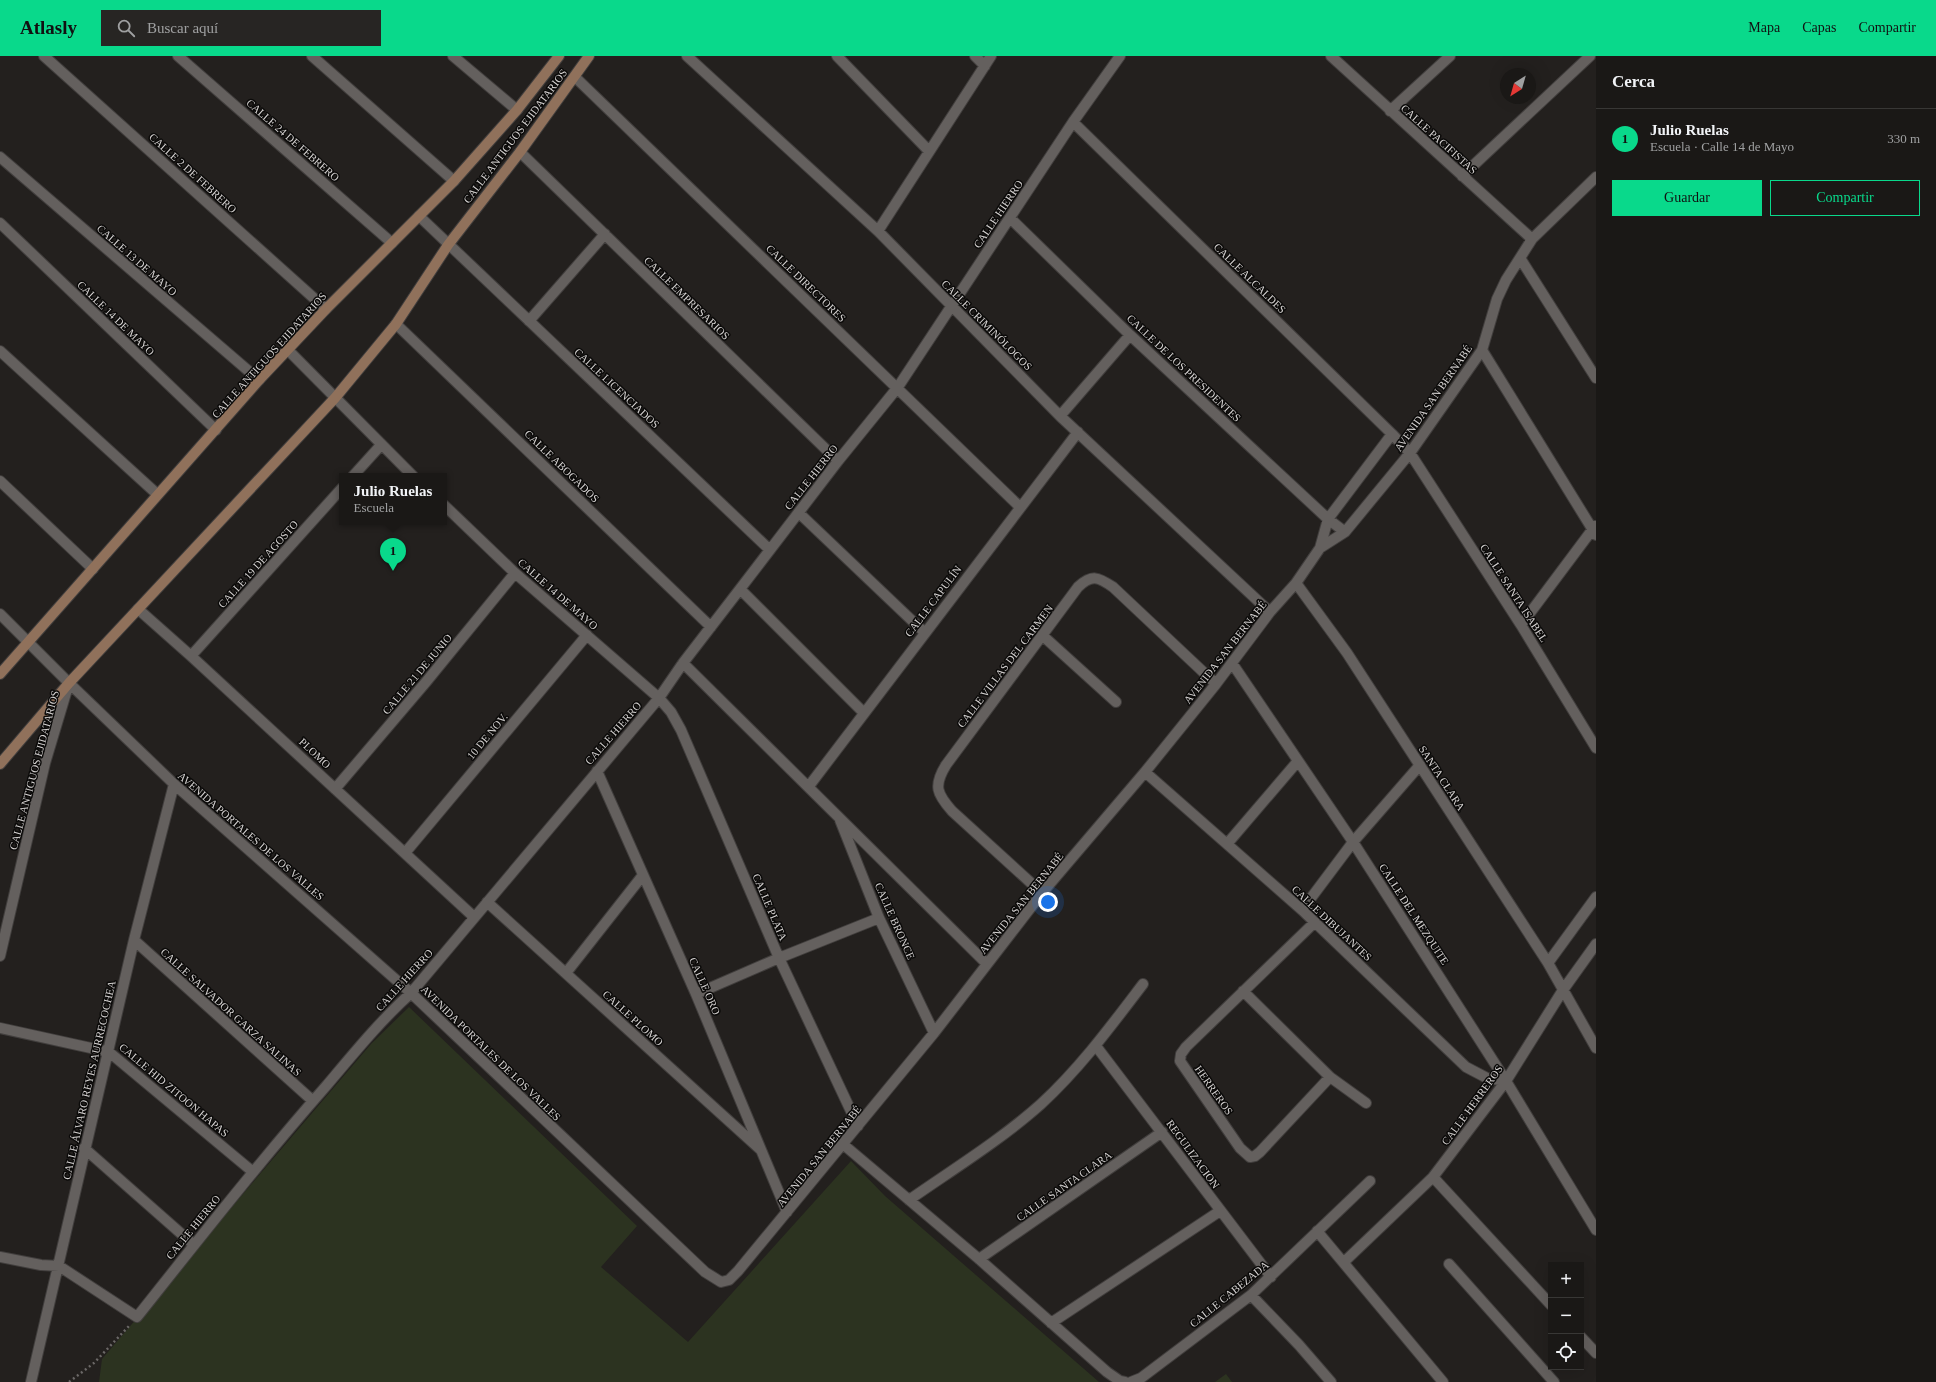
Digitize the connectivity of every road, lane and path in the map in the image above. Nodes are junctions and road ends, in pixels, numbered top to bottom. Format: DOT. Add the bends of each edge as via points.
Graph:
graph roads {
  1 [pos="44,56"];
  2 [pos="178,56"];
  3 [pos="312,56"];
  4 [pos="453,56"];
  5 [pos="559,56"];
  6 [pos="589,56"];
  7 [pos="687,56"];
  8 [pos="837,56"];
  9 [pos="975,56"];
  10 [pos="991,56"];
  11 [pos="1120,56"];
  12 [pos="1331,56"];
  13 [pos="1450,56"];
  14 [pos="1590,56"];
  15 [pos="985,66"];
  16 [pos="575,77"];
  17 [pos="517,110"];
  18 [pos="1390,111"];
  19 [pos="1073,122"];
  20 [pos="929,151"];
  21 [pos="520,152"];
  22 [pos="0,158"];
  23 [pos="1462,176"];
  24 [pos="1596,177"];
  25 [pos="454,180"];
  26 [pos="419,216"];
  27 [pos="1010,218"];
  28 [pos="0,223"];
  29 [pos="878,231"];
  30 [pos="605,234"];
  31 [pos="1532,239"];
  32 [pos="392,243"];
  33 [pos="448,245"];
  34 [pos="1520,258"];
  35 [pos="951,306"];
  36 [pos="326,309"];
  37 [pos="529,322"];
  38 [pos="396,324"];
  39 [pos="1130,334"];
  40 [pos="288,350"];
  41 [pos="1482,350"];
  42 [pos="0,351"];
  43 [pos="1596,378"];
  44 [pos="259,380"];
  45 [pos="898,387"];
  46 [pos="335,398"];
  47 [pos="1060,416"];
  48 [pos="216,430"];
  49 [pos="1078,432"];
  50 [pos="1392,434"];
  51 [pos="381,445"];
  52 [pos="1410,453"];
  53 [pos="838,461"];
  54 [pos="356,473"];
  55 [pos="410,473"];
  56 [pos="0,481"];
  57 [pos="339,491"];
  58 [pos="158,494"];
  59 [pos="1020,507"];
  60 [pos="447,508"];
  61 [pos="799,513"];
  62 [pos="1328,519"];
  63 [pos="1595,530"];
  64 [pos="1345,532"];
  65 [pos="1320,548"];
  66 [pos="770,550"];
  67 [pos="93,569"];
  68 [pos="515,573"];
  69 [pos="1296,583"];
  70 [pos="740,589"];
  71 [pos="138,609"];
  72 [pos="1270,612"];
  73 [pos="0,614"];
  74 [pos="1521,626"];
  75 [pos="711,627"];
  76 [pos="924,632"];
  77 [pos="587,634"];
  78 [pos="1042,635"];
  79 [pos="28,641"];
  80 [pos="191,656"];
  81 [pos="683,662"];
  82 [pos="1232,663"];
  83 [pos="0,674"];
  84 [pos="68,683"];
  85 [pos="1216,684"];
  86 [pos="659,698"];
  87 [pos="1116,702"];
  88 [pos="864,713"];
  89 [pos="1596,748"];
  90 [pos="1298,762"];
  91 [pos="0,764"];
  92 [pos="1420,765"];
  93 [pos="597,771"];
  94 [pos="1145,772"];
  95 [pos="174,784"];
  96 [pos="809,786"];
  97 [pos="335,789"];
  98 [pos="838,817"];
  99 [pos="1353,842"];
  100 [pos="1227,844"];
  101 [pos="405,853"];
  102 [pos="643,876"];
  103 [pos="1042,893"];
  104 [pos="1596,897"];
  105 [pos="487,902"];
  106 [pos="1302,910"];
  107 [pos="474,917"];
  108 [pos="879,918"];
  109 [pos="1314,922"];
  110 [pos="134,940"];
  111 [pos="1596,944"];
  112 [pos="0,956"];
  113 [pos="779,958"];
  114 [pos="1548,963"];
  115 [pos="987,964"];
  116 [pos="566,973"];
  117 [pos="1144,984"];
  118 [pos="1562,990"];
  119 [pos="1243,991"];
  120 [pos="411,993"];
  121 [pos="696,994"];
  122 [pos="0,1028"];
  123 [pos="934,1033"];
  124 [pos="1096,1046"];
  125 [pos="1596,1048"];
  126 [pos="109,1052"];
  127 [pos="1330,1077"];
  128 [pos="1506,1081"];
  129 [pos="313,1101"];
  130 [pos="1366,1103"];
  131 [pos="858,1126"];
  132 [pos="1162,1132"];
  133 [pos="844,1144"];
  134 [pos="84,1148"];
  135 [pos="763,1152"];
  136 [pos="253,1172"];
  137 [pos="1433,1177"];
  138 [pos="1370,1181"];
  139 [pos="909,1200"];
  140 [pos="1220,1211"];
  141 [pos="787,1212"];
  142 [pos="1596,1230"];
  143 [pos="1317,1231"];
  144 [pos="194,1245"];
  145 [pos="0,1257"];
  146 [pos="979,1260"];
  147 [pos="1344,1262"];
  148 [pos="1449,1264"];
  149 [pos="59,1266"];
  150 [pos="738,1271"];
  151 [pos="1271,1277"];
  152 [pos="1251,1295"];
  153 [pos="1548,1302"];
  154 [pos="137,1317"];
  155 [pos="1051,1323"];
  156 [pos="1584,1340"];
  157 [pos="1596,1353"];
  158 [pos="31,1382"];
  159 [pos="69,1382"];
  160 [pos="1125,1382"];
  161 [pos="1131,1382"];
  162 [pos="1331,1382"];
  163 [pos="1443,1382"];
  164 [pos="1554,1382"];
  1 -- 36 [label="street, CALLE 2 DE FEBRERO"];
  2 -- 32 [label="street, CALLE 24 DE FEBRERO"];
  3 -- 25 [label="street"];
  4 -- 17 [label="street"];
  5 -- 17 [label="street, CALLE ANTIGUOS EJIDATARIOS"];
  6 -- 16 [label="street, CALLE ANTIGUOS EJIDATARIOS"];
  7 -- 29 [label="street, CALLE CRIMINÓLOGOS"];
  8 -- 20 [label="street"];
  9 -- 15 [label="street"];
  10 -- 15 [label="street"];
  11 -- 19 [label="street, CALLE HIERRO"];
  12 -- 18 [label="street, CALLE PACIFISTAS"];
  13 -- 18 [label="street"];
  14 -- 23 [label="street"];
  15 -- 20 [label="street"];
  16 -- 21 [label="street, CALLE ANTIGUOS EJIDATARIOS"];
  16 -- 45 [label="street, CALLE DIRECTORES"];
  17 -- 25 [label="street, CALLE ANTIGUOS EJIDATARIOS"];
  18 -- 23 [label="street, CALLE PACIFISTAS"];
  19 -- 27 [label="street, CALLE HIERRO"];
  19 -- 50 [label="street, CALLE ALCALDES"];
  20 -- 29 [label="street"];
  21 -- 30 [label="street, CALLE EMPRESARIOS"];
  21 -- 33 [label="street, CALLE ANTIGUOS EJIDATARIOS"];
  22 -- 44 [label="street, CALLE 13 DE MAYO"];
  23 -- 31 [label="street, CALLE PACIFISTAS"];
  24 -- 31 [label="street, AVENIDA SAN BERNABÉ"];
  25 -- 26 [label="street, CALLE ANTIGUOS EJIDATARIOS"];
  26 -- 32 [label="street, CALLE ANTIGUOS EJIDATARIOS"];
  26 -- 33 [label="street, CALLE LICENCIADOS"];
  27 -- 35 [label="street, CALLE HIERRO"];
  27 -- 39 [label="street, CALLE DE LOS PRESIDENTES"];
  28 -- 48 [label="street, CALLE 14 DE MAYO"];
  29 -- 35 [label="street, CALLE CRIMINÓLOGOS"];
  30 -- 37 [label="street"];
  30 -- 53 [label="street, CALLE EMPRESARIOS"];
  31 -- 34 [label="street, AVENIDA SAN BERNABÉ"];
  32 -- 36 [label="street, CALLE ANTIGUOS EJIDATARIOS"];
  33 -- 37 [label="street, CALLE LICENCIADOS"];
  33 -- 38 [label="street, CALLE ANTIGUOS EJIDATARIOS"];
  34 -- 41 [label="street, AVENIDA SAN BERNABÉ" via="1497,299"];
  34 -- 43 [label="street"];
  35 -- 45 [label="street, CALLE HIERRO"];
  35 -- 47 [label="street, CALLE CRIMINÓLOGOS"];
  36 -- 40 [label="street, CALLE ANTIGUOS EJIDATARIOS"];
  37 -- 66 [label="street, CALLE LICENCIADOS"];
  38 -- 46 [label="street, CALLE ANTIGUOS EJIDATARIOS"];
  38 -- 75 [label="street, CALLE ABOGADOS"];
  39 -- 47 [label="street"];
  39 -- 62 [label="street, CALLE DE LOS PRESIDENTES"];
  40 -- 44 [label="street, CALLE ANTIGUOS EJIDATARIOS"];
  40 -- 46 [label="street"];
  41 -- 52 [label="street, AVENIDA SAN BERNABÉ"];
  41 -- 63 [label="street"];
  42 -- 58 [label="street"];
  44 -- 48 [label="street, CALLE ANTIGUOS EJIDATARIOS"];
  45 -- 53 [label="street, CALLE HIERRO"];
  45 -- 59 [label="street, CALLE DIRECTORES"];
  46 -- 51 [label="street"];
  46 -- 71 [label="street, CALLE ANTIGUOS EJIDATARIOS"];
  47 -- 49 [label="street, CALLE CRIMINÓLOGOS"];
  48 -- 58 [label="street, CALLE ANTIGUOS EJIDATARIOS"];
  49 -- 59 [label="street, CALLE CAPULÍN"];
  49 -- 72 [label="street, CALLE CRIMINÓLOGOS"];
  50 -- 52 [label="street, CALLE ALCALDES"];
  50 -- 62 [label="street, AVENIDA SAN BERNABÉ"];
  51 -- 54 [label="street"];
  51 -- 55 [label="street"];
  52 -- 64 [label="street, AVENIDA SAN BERNABÉ"];
  52 -- 74 [label="street, CALLE SANTA ISABEL"];
  53 -- 61 [label="street, CALLE HIERRO"];
  56 -- 67 [label="street"];
  57 -- 80 [label="street, CALLE 19 DE AGOSTO"];
  58 -- 67 [label="street, CALLE ANTIGUOS EJIDATARIOS"];
  59 -- 76 [label="street, CALLE CAPULÍN"];
  60 -- 68 [label="street, CALLE 14 DE MAYO"];
  61 -- 66 [label="street, CALLE HIERRO"];
  61 -- 76 [label="street"];
  62 -- 64 [label="street, CALLE DE LOS PRESIDENTES"];
  62 -- 65 [label="street, AVENIDA SAN BERNABÉ"];
  63 -- 74 [label="street"];
  64 -- 65 [label="street, AVENIDA SAN BERNABÉ"];
  65 -- 69 [label="street, AVENIDA SAN BERNABÉ"];
  66 -- 70 [label="street, CALLE HIERRO"];
  67 -- 79 [label="street, CALLE ANTIGUOS EJIDATARIOS"];
  68 -- 77 [label="street, CALLE 14 DE MAYO"];
  68 -- 97 [label="street, CALLE 21 DE JUNIO"];
  69 -- 72 [label="street, AVENIDA SAN BERNABÉ"];
  69 -- 92 [label="street, SANTA CLARA" via="1347,653"];
  70 -- 75 [label="street, CALLE HIERRO"];
  70 -- 88 [label="street"];
  71 -- 80 [label="street, PLOMO"];
  71 -- 84 [label="street, CALLE ANTIGUOS EJIDATARIOS"];
  72 -- 82 [label="street, AVENIDA SAN BERNABÉ"];
  73 -- 79 [label="street, AVENIDA PORTALES DE LOS VALLES"];
  74 -- 89 [label="street, CALLE SANTA ISABEL"];
  75 -- 81 [label="street, CALLE HIERRO"];
  76 -- 88 [label="street, CALLE CAPULÍN"];
  77 -- 86 [label="street, CALLE 14 DE MAYO"];
  77 -- 101 [label="street, 10 DE NOV."];
  78 -- 85 [label="street, CALLE VILLAS DEL CARMEN" via="1078,587 1094,577 1113,587"];
  78 -- 87 [label="street"];
  78 -- 103 [label="street, CALLE VILLAS DEL CARMEN" via="939,775 937,786 941,799 952,811"];
  79 -- 83 [label="street, CALLE ANTIGUOS EJIDATARIOS"];
  79 -- 84 [label="street, AVENIDA PORTALES DE LOS VALLES"];
  80 -- 97 [label="street, PLOMO"];
  81 -- 86 [label="street, CALLE HIERRO"];
  81 -- 96 [label="street, CALLE BRONCE"];
  82 -- 85 [label="street, AVENIDA SAN BERNABÉ"];
  82 -- 90 [label="street, CALLE DEL MEZQUITE"];
  84 -- 91 [label="street, CALLE ANTIGUOS EJIDATARIOS"];
  84 -- 95 [label="street, AVENIDA PORTALES DE LOS VALLES"];
  84 -- 112 [label="street, CALLE ANTIGUOS EJIDATARIOS" via="45,763"];
  85 -- 94 [label="street, AVENIDA SAN BERNABÉ"];
  86 -- 93 [label="street, CALLE HIERRO"];
  86 -- 113 [label="street, CALLE PLATA" via="681,730"];
  88 -- 96 [label="street, CALLE CAPULÍN"];
  90 -- 99 [label="street, CALLE DEL MEZQUITE"];
  90 -- 100 [label="street"];
  92 -- 99 [label="street"];
  92 -- 114 [label="street, SANTA CLARA"];
  93 -- 102 [label="street, CALLE ORO"];
  93 -- 105 [label="street, CALLE HIERRO"];
  94 -- 100 [label="street, CALLE DIBUJANTES"];
  94 -- 103 [label="street, AVENIDA SAN BERNABÉ"];
  95 -- 110 [label="street, CALLE ÁLVARO REYES AURRECOCHEA"];
  95 -- 120 [label="street, AVENIDA PORTALES DE LOS VALLES"];
  96 -- 98 [label="street, CALLE BRONCE"];
  97 -- 101 [label="street, PLOMO"];
  98 -- 108 [label="street, CALLE BRONCE"];
  98 -- 115 [label="street, CALLE BRONCE"];
  99 -- 106 [label="street"];
  99 -- 128 [label="street, CALLE DEL MEZQUITE"];
  100 -- 106 [label="street, CALLE DIBUJANTES"];
  101 -- 107 [label="street, PLOMO"];
  102 -- 116 [label="street"];
  102 -- 121 [label="street, CALLE ORO"];
  103 -- 115 [label="street, AVENIDA SAN BERNABÉ"];
  104 -- 114 [label="street"];
  105 -- 107 [label="street, CALLE HIERRO"];
  105 -- 116 [label="street, CALLE PLOMO"];
  106 -- 109 [label="street, CALLE DIBUJANTES"];
  107 -- 120 [label="street, CALLE HIERRO"];
  108 -- 113 [label="street"];
  108 -- 123 [label="street, CALLE BRONCE"];
  109 -- 119 [label="street, HERREROS"];
  109 -- 128 [label="street, CALLE DIBUJANTES" via="1466,1067 1487,1078"];
  110 -- 126 [label="street, CALLE ÁLVARO REYES AURRECOCHEA"];
  110 -- 129 [label="street, CALLE SALVADOR GARZA SALINAS"];
  111 -- 118 [label="street, CALLE HERREROS"];
  113 -- 121 [label="street"];
  113 -- 131 [label="street, CALLE PLATA"];
  114 -- 118 [label="street, SANTA CLARA"];
  115 -- 123 [label="street, AVENIDA SAN BERNABÉ"];
  116 -- 135 [label="street, CALLE PLOMO"];
  117 -- 124 [label="street"];
  118 -- 125 [label="street"];
  118 -- 128 [label="street, CALLE HERREROS"];
  119 -- 127 [label="street"];
  119 -- 127 [label="street, HERREROS" via="1186,1047 1180,1061 1245,1154 1250,1157 1260,1152"];
  120 -- 129 [label="street, CALLE HIERRO" via="391,1012"];
  120 -- 150 [label="street, AVENIDA PORTALES DE LOS VALLES" via="705,1272 721,1282 729,1280"];
  121 -- 135 [label="street, CALLE ORO"];
  122 -- 126 [label="street, CALLE HID ZITOON HAPAS"];
  123 -- 131 [label="street, AVENIDA SAN BERNABÉ"];
  124 -- 132 [label="street, REGULIZACION"];
  124 -- 139 [label="street" via="1041,1104"];
  126 -- 134 [label="street, CALLE ÁLVARO REYES AURRECOCHEA"];
  126 -- 136 [label="street, CALLE HID ZITOON HAPAS"];
  127 -- 130 [label="street"];
  128 -- 137 [label="street, CALLE HERREROS"];
  128 -- 142 [label="street, CALLE DEL MEZQUITE"];
  129 -- 136 [label="street, CALLE HIERRO"];
  131 -- 133 [label="street, AVENIDA SAN BERNABÉ"];
  132 -- 140 [label="street, REGULIZACION"];
  132 -- 146 [label="street, CALLE SANTA CLARA"];
  133 -- 139 [label="street"];
  133 -- 141 [label="street, AVENIDA SAN BERNABÉ"];
  134 -- 144 [label="street"];
  134 -- 149 [label="street, CALLE ÁLVARO REYES AURRECOCHEA"];
  135 -- 141 [label="street, CALLE ORO"];
  136 -- 144 [label="street, CALLE HIERRO"];
  137 -- 147 [label="street, CALLE HERREROS"];
  137 -- 153 [label="street"];
  138 -- 143 [label="street, CALLE CABEZADA"];
  139 -- 146 [label="street"];
  140 -- 151 [label="street, REGULIZACION"];
  140 -- 155 [label="street"];
  141 -- 150 [label="street, AVENIDA SAN BERNABÉ"];
  143 -- 147 [label="street"];
  143 -- 151 [label="street, CALLE CABEZADA"];
  144 -- 154 [label="street, CALLE HIERRO"];
  145 -- 149 [label="street"];
  146 -- 155 [label="street"];
  147 -- 163 [label="street"];
  148 -- 164 [label="street"];
  149 -- 154 [label="street"];
  149 -- 158 [label="street, CALLE ÁLVARO REYES AURRECOCHEA"];
  151 -- 152 [label="street, CALLE CABEZADA"];
  152 -- 161 [label="street, CALLE CABEZADA" via="1141,1378"];
  152 -- 162 [label="street"];
  154 -- 159 [label="path" via="94,1363"];
  155 -- 160 [label="street" via="1107,1372"];
  156 -- 157 [label="street"];
}
